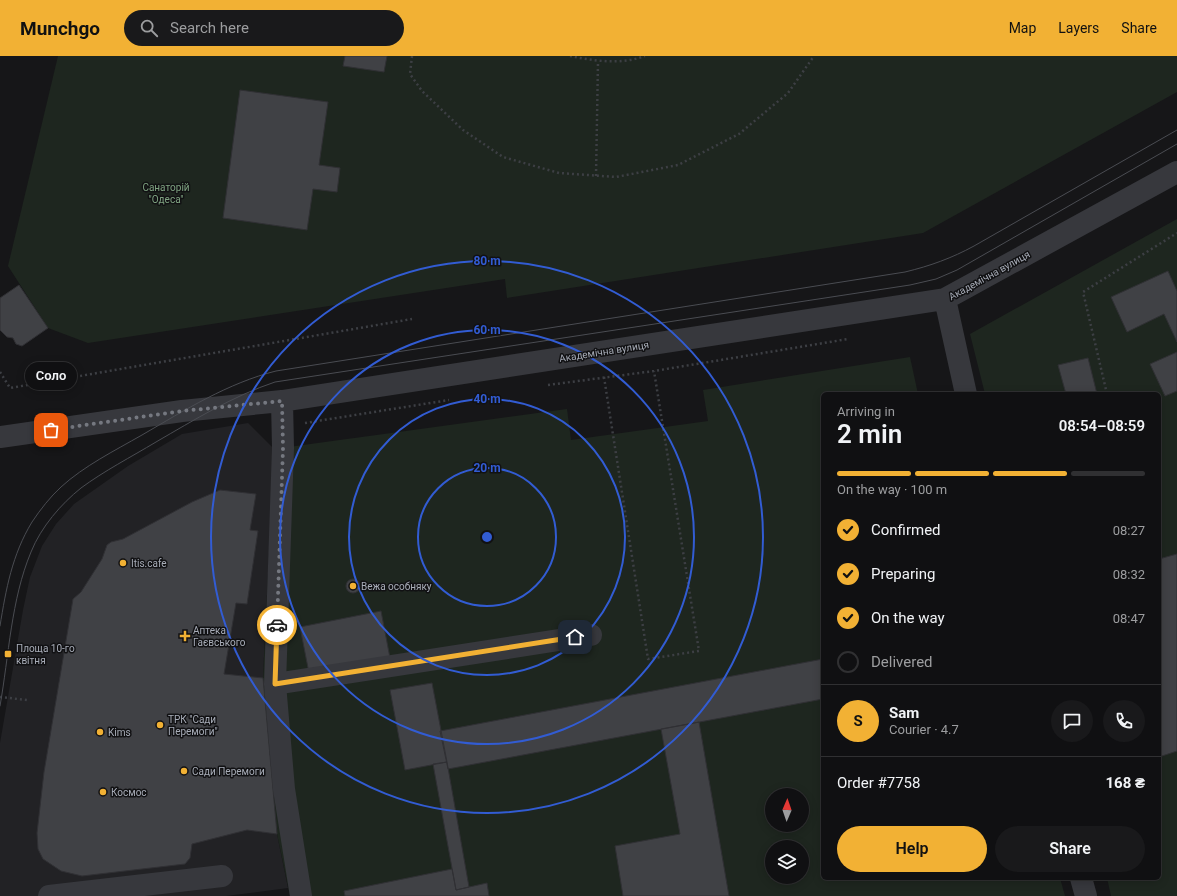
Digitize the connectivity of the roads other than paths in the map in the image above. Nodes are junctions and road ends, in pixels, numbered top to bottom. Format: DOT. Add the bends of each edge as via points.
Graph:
graph roads {
  1 [pos="1177,172"];
  2 [pos="945,299"];
  3 [pos="966,392"];
  4 [pos="282,401"];
  5 [pos="0,437"];
  6 [pos="590,635"];
  7 [pos="275,684"];
  8 [pos="222,876"];
  9 [pos="1082,880"];
  10 [pos="49,896"];
  11 [pos="301,896"];
  12 [pos="1086,896"];
  1 -- 2 [label="street, Академічна вулиця"];
  2 -- 3 [label="street"];
  2 -- 4 [label="street, Академічна вулиця"];
  4 -- 5 [label="street, Академічна вулиця" via="182,411"];
  4 -- 7 [label="street"];
  6 -- 7 [label="street"];
  7 -- 11 [label="street" via="284,789"];
  8 -- 10 [label="street"];
  9 -- 12 [label="street"];
}
